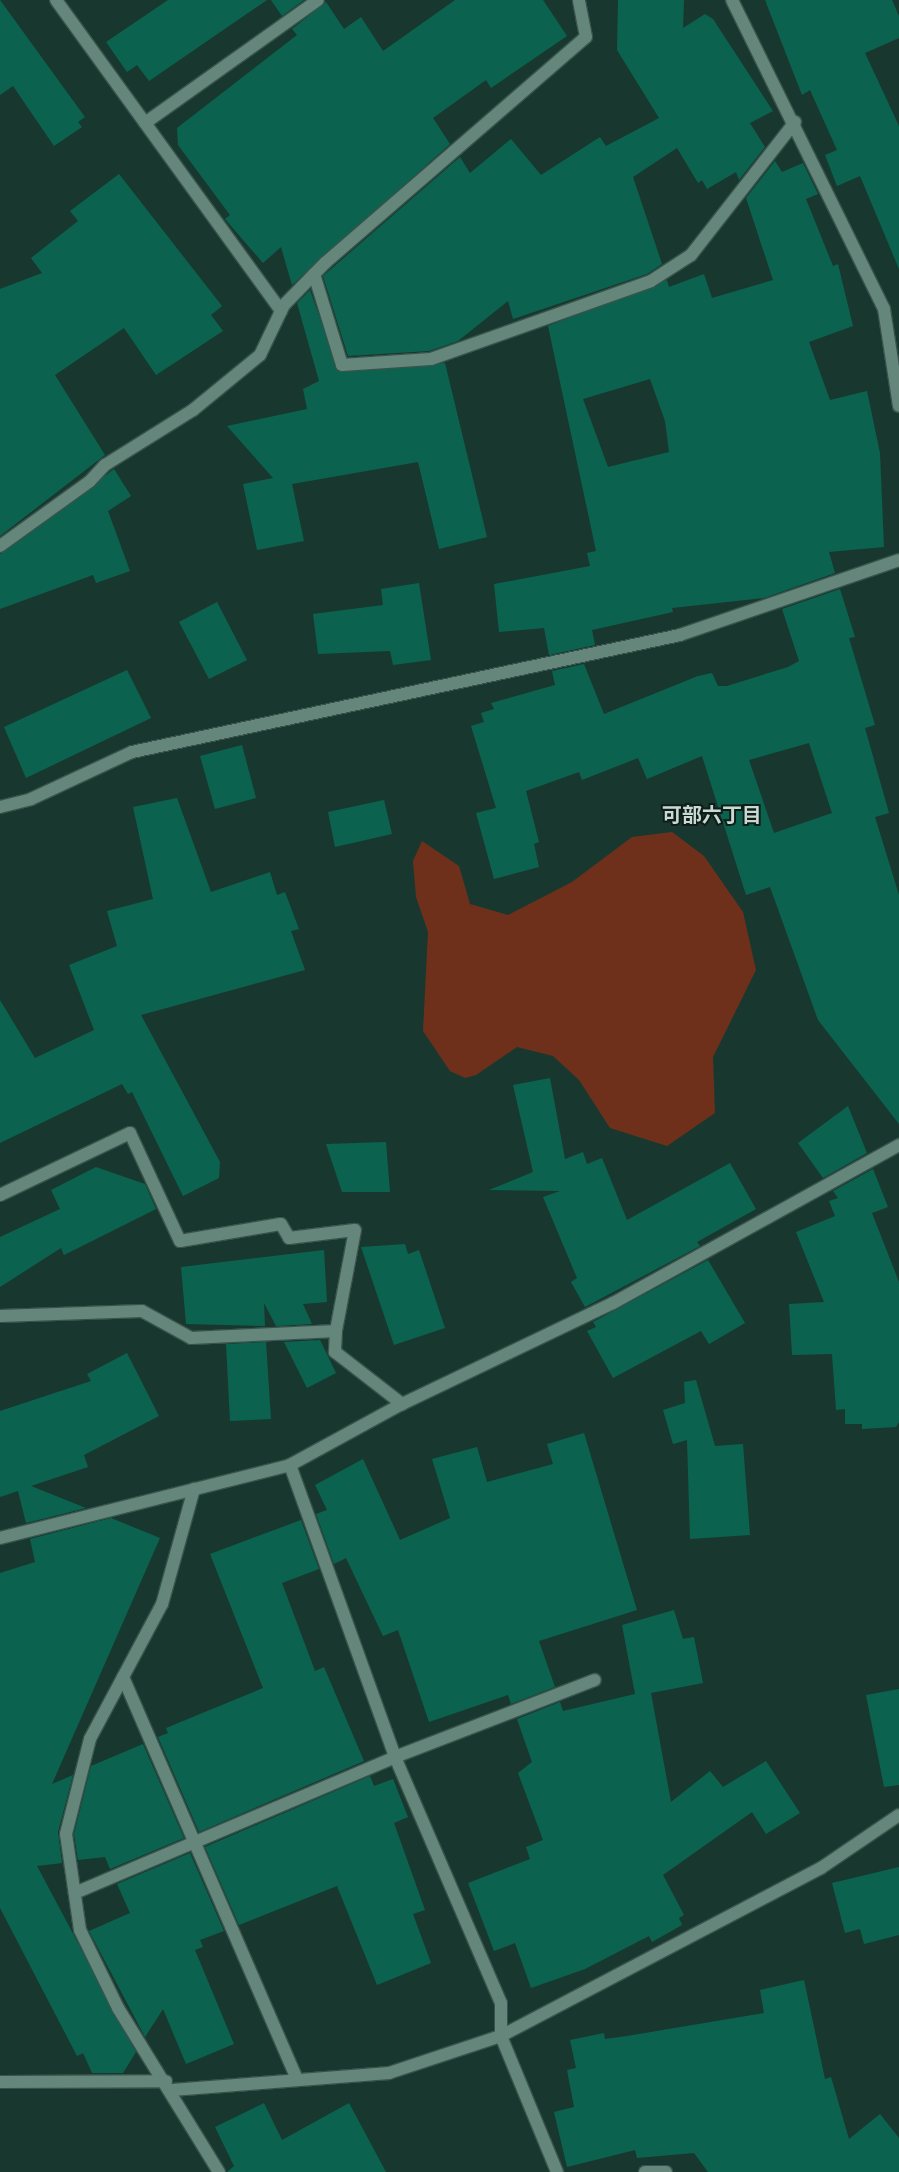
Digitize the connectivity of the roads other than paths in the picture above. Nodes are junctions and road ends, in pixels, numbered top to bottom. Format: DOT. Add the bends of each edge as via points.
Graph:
graph roads {
  1 [pos="56,0"];
  2 [pos="318,0"];
  3 [pos="579,0"];
  4 [pos="732,0"];
  5 [pos="795,122"];
  6 [pos="145,123"];
  7 [pos="314,274"];
  8 [pos="281,311"];
  9 [pos="899,406"];
  10 [pos="0,546"];
  11 [pos="899,560"];
  12 [pos="0,808"];
  13 [pos="899,1145"];
  14 [pos="0,1195"];
  15 [pos="0,1316"];
  16 [pos="336,1331"];
  17 [pos="402,1404"];
  18 [pos="290,1465"];
  19 [pos="194,1489"];
  20 [pos="0,1538"];
  21 [pos="123,1677"];
  22 [pos="595,1680"];
  23 [pos="395,1757"];
  24 [pos="899,1815"];
  25 [pos="194,1842"];
  26 [pos="75,1893"];
  27 [pos="501,2036"];
  28 [pos="297,2080"];
  29 [pos="0,2082"];
  30 [pos="169,2086"];
  31 [pos="219,2172"];
  32 [pos="557,2172"];
  33 [pos="645,2172"];
  34 [pos="666,2172"];
  1 -- 6 [label="street"];
  2 -- 6 [label="street"];
  3 -- 7 [label="street" via="586,36"];
  4 -- 5 [label="street" via="763,70"];
  5 -- 7 [label="street" via="691,255 659,276 440,356 342,365"];
  5 -- 9 [label="street" via="884,309"];
  6 -- 8 [label="street"];
  7 -- 8 [label="street"];
  8 -- 10 [label="street" via="260,355 193,410 105,465 90,481"];
  11 -- 12 [label="street" via="680,635 132,752 31,799"];
  13 -- 17 [label="street" via="613,1303"];
  14 -- 16 [label="street" via="130,1133 180,1241 281,1224 289,1238 355,1230"];
  15 -- 16 [label="street" via="142,1311 192,1338"];
  16 -- 17 [label="street" via="335,1352"];
  17 -- 18 [label="street"];
  18 -- 19 [label="street"];
  18 -- 23 [label="street"];
  19 -- 20 [label="street"];
  19 -- 21 [label="street" via="162,1604"];
  21 -- 25 [label="street"];
  21 -- 26 [label="street" via="90,1739 66,1834"];
  22 -- 23 [label="street"];
  23 -- 25 [label="street"];
  23 -- 27 [label="street" via="501,2003"];
  24 -- 27 [label="street" via="821,1868"];
  25 -- 26 [label="street"];
  25 -- 28 [label="street"];
  26 -- 30 [label="street" via="80,1930 118,2008"];
  27 -- 28 [label="street" via="389,2074"];
  27 -- 32 [label="street"];
  28 -- 30 [label="street"];
  29 -- 30 [label="street"];
  30 -- 31 [label="street"];
  33 -- 34 [label="street"];
}
